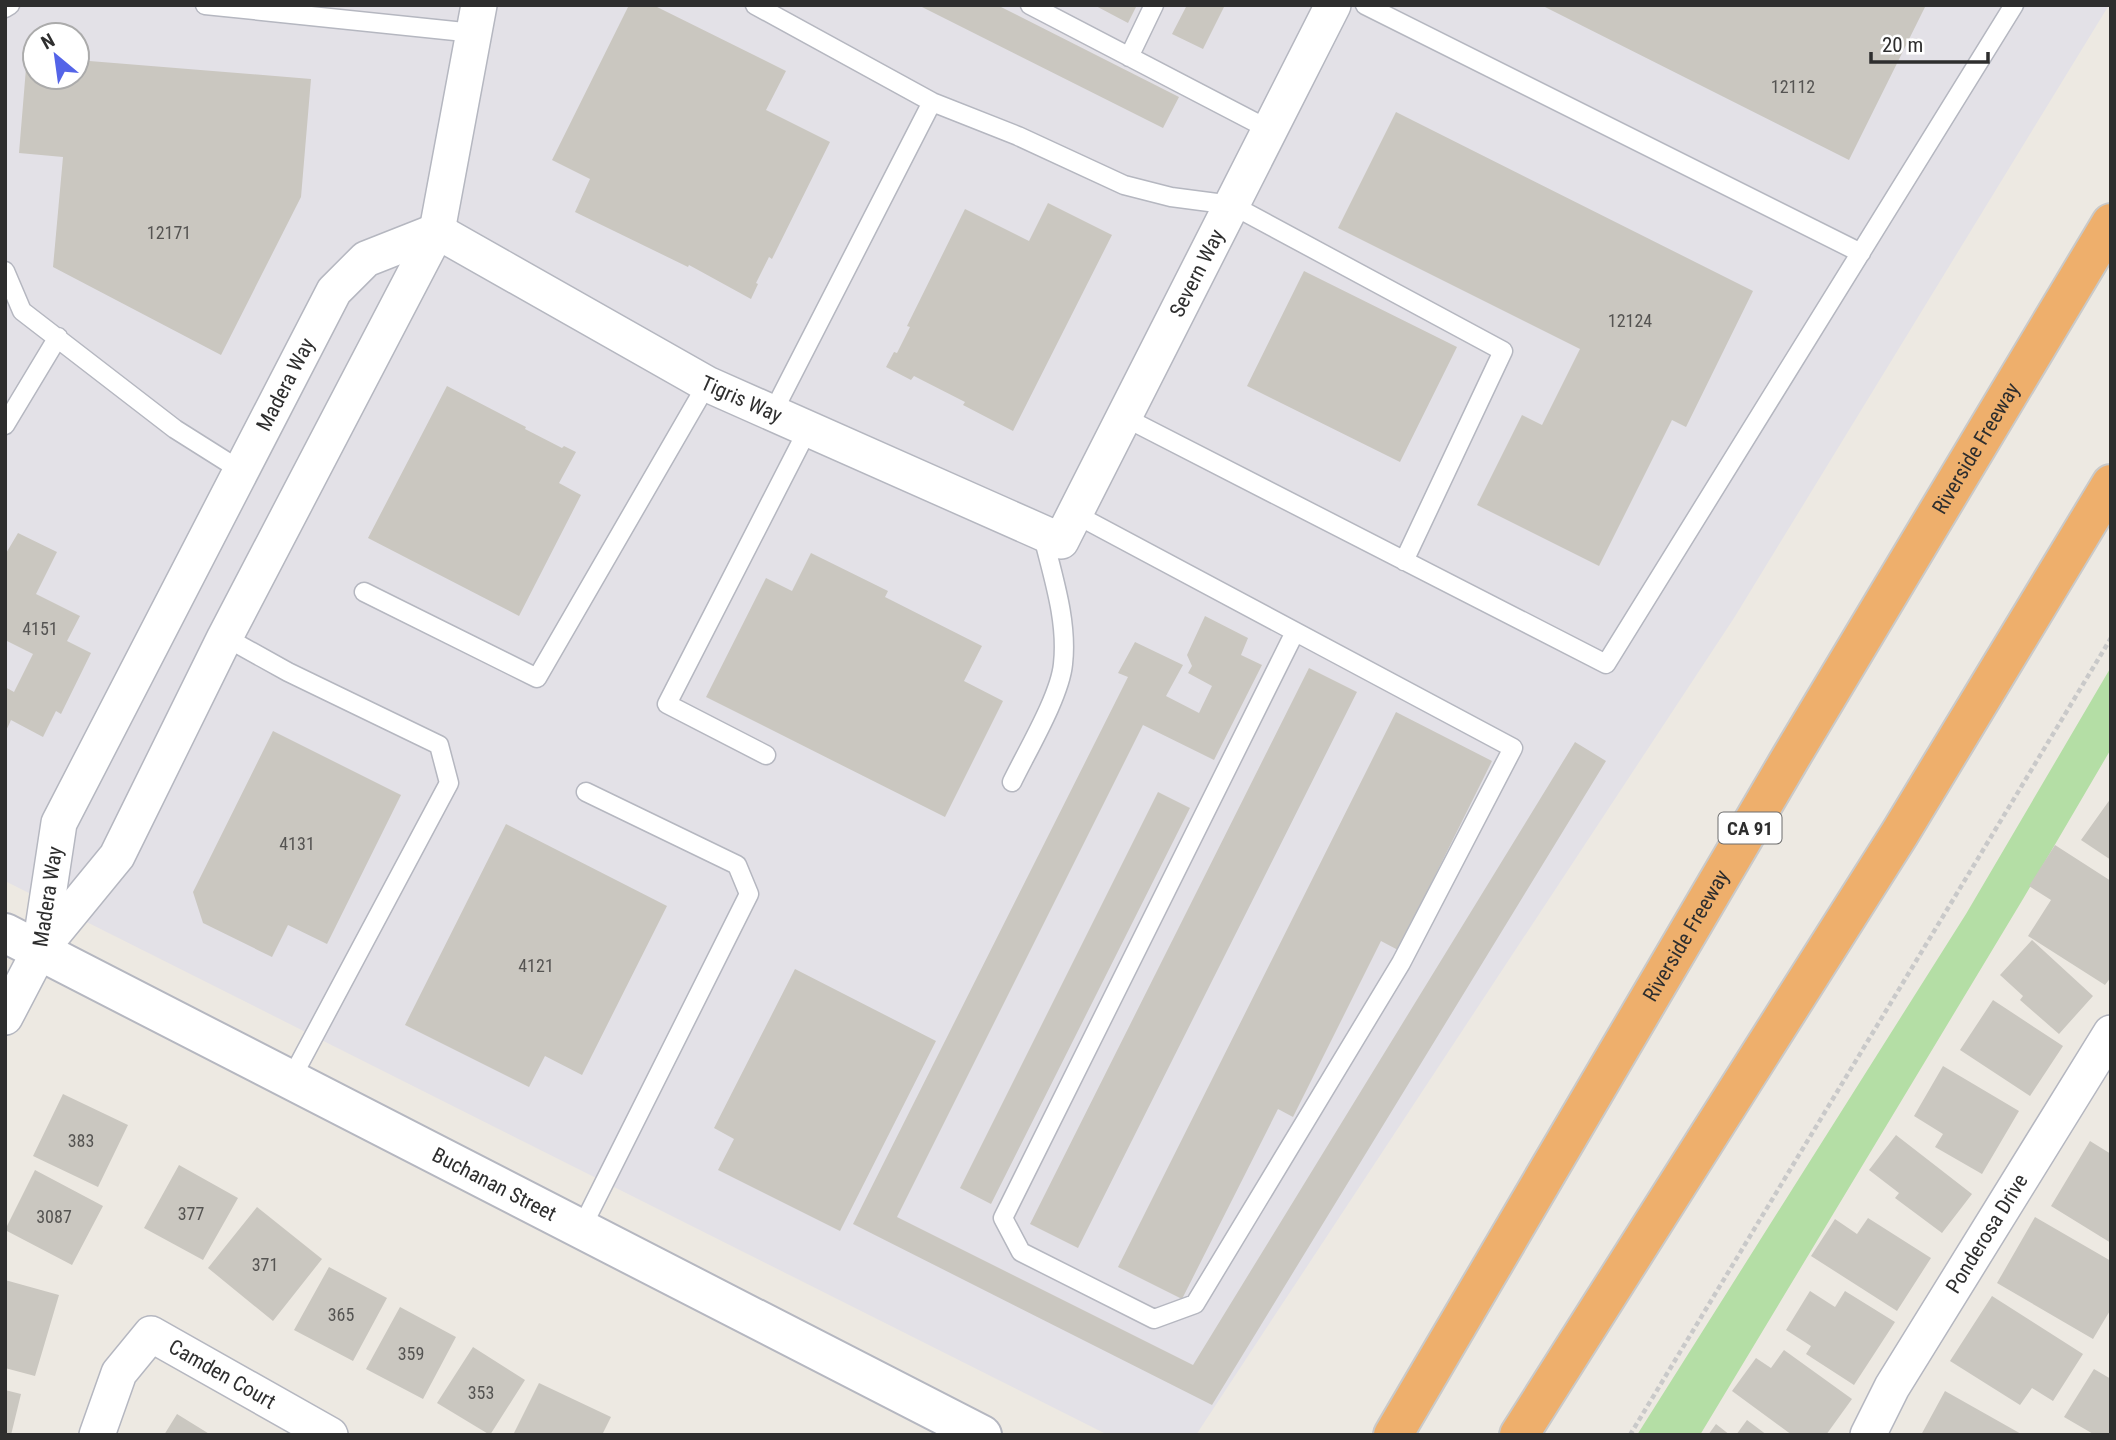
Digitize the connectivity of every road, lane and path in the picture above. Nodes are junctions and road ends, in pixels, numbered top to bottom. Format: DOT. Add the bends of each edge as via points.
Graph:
graph roads {
  1 [pos="10,5"];
  2 [pos="205,5"];
  3 [pos="755,5"];
  4 [pos="1030,5"];
  5 [pos="1154,5"];
  6 [pos="1333,5"];
  7 [pos="1365,5"];
  8 [pos="2014,5"];
  9 [pos="5,8"];
  10 [pos="477,19"];
  11 [pos="1129,57"];
  12 [pos="932,102"];
  13 [pos="1270,130"];
  14 [pos="1232,205"];
  15 [pos="2111,223"];
  16 [pos="437,231"];
  17 [pos="1861,253"];
  18 [pos="5,271"];
  19 [pos="58,337"];
  20 [pos="707,384"];
  21 [pos="772,414"];
  22 [pos="1124,417"];
  23 [pos="5,425"];
  24 [pos="808,429"];
  25 [pos="240,470"];
  26 [pos="2111,484"];
  27 [pos="1059,529"];
  28 [pos="1404,561"];
  29 [pos="364,592"];
  30 [pos="1296,632"];
  31 [pos="225,637"];
  32 [pos="2111,638"];
  33 [pos="766,755"];
  34 [pos="1012,782"];
  35 [pos="586,792"];
  36 [pos="5,933"];
  37 [pos="40,950"];
  38 [pos="5,1017"];
  39 [pos="2111,1033"];
  40 [pos="291,1079"];
  41 [pos="582,1229"];
  42 [pos="97,1435"];
  43 [pos="330,1435"];
  44 [pos="982,1435"];
  45 [pos="1393,1435"];
  46 [pos="1519,1435"];
  47 [pos="1630,1435"];
  48 [pos="1868,1435"];
  1 -- 9 [label="lane"];
  2 -- 10 [label="lane"];
  3 -- 12 [label="lane"];
  4 -- 11 [label="lane"];
  5 -- 11 [label="lane"];
  6 -- 13 [label="street, Severn Way"];
  7 -- 17 [label="lane"];
  8 -- 17 [label="lane"];
  10 -- 16 [label="street, Madera Way"];
  11 -- 13 [label="lane"];
  12 -- 14 [label="lane" via="1124,185"];
  12 -- 21 [label="lane"];
  13 -- 14 [label="street, Severn Way"];
  14 -- 22 [label="street, Severn Way"];
  14 -- 28 [label="lane" via="1503,351"];
  15 -- 45 [label="highway, Riverside Freeway / CA 91"];
  16 -- 20 [label="street, Tigris Way"];
  16 -- 25 [label="street, Madera Way" via="366,259 334,291"];
  16 -- 31 [label="street, Madera Way"];
  17 -- 28 [label="lane" via="1606,664"];
  18 -- 19 [label="lane" via="22,311"];
  19 -- 23 [label="lane"];
  19 -- 25 [label="lane" via="175,429"];
  20 -- 21 [label="street, Tigris Way"];
  20 -- 29 [label="lane" via="537,678"];
  21 -- 24 [label="street, Tigris Way"];
  22 -- 27 [label="street, Severn Way"];
  22 -- 28 [label="lane"];
  24 -- 27 [label="street, Tigris Way"];
  24 -- 33 [label="lane" via="667,704"];
  25 -- 37 [label="street, Madera Way" via="59,822"];
  26 -- 46 [label="highway" via="1900,833"];
  27 -- 30 [label="lane"];
  27 -- 34 [label="lane" via="1063,666 1056,691"];
  30 -- 30 [label="lane" via="1513,748 1401,963 1195,1304 1154,1319 1021,1252 1003,1218"];
  31 -- 37 [label="street, Madera Way" via="117,856"];
  31 -- 40 [label="lane" via="439,745 449,783"];
  32 -- 47 [label="path"];
  35 -- 41 [label="lane" via="737,865 749,894"];
  36 -- 37 [label="street, Buchanan Street"];
  37 -- 38 [label="street"];
  37 -- 40 [label="street, Buchanan Street"];
  39 -- 48 [label="street, Ponderosa Drive" via="1892,1387"];
  40 -- 41 [label="street, Buchanan Street"];
  41 -- 44 [label="street, Buchanan Street"];
  42 -- 43 [label="street, Camden Court" via="119,1373 151,1334"];
}
